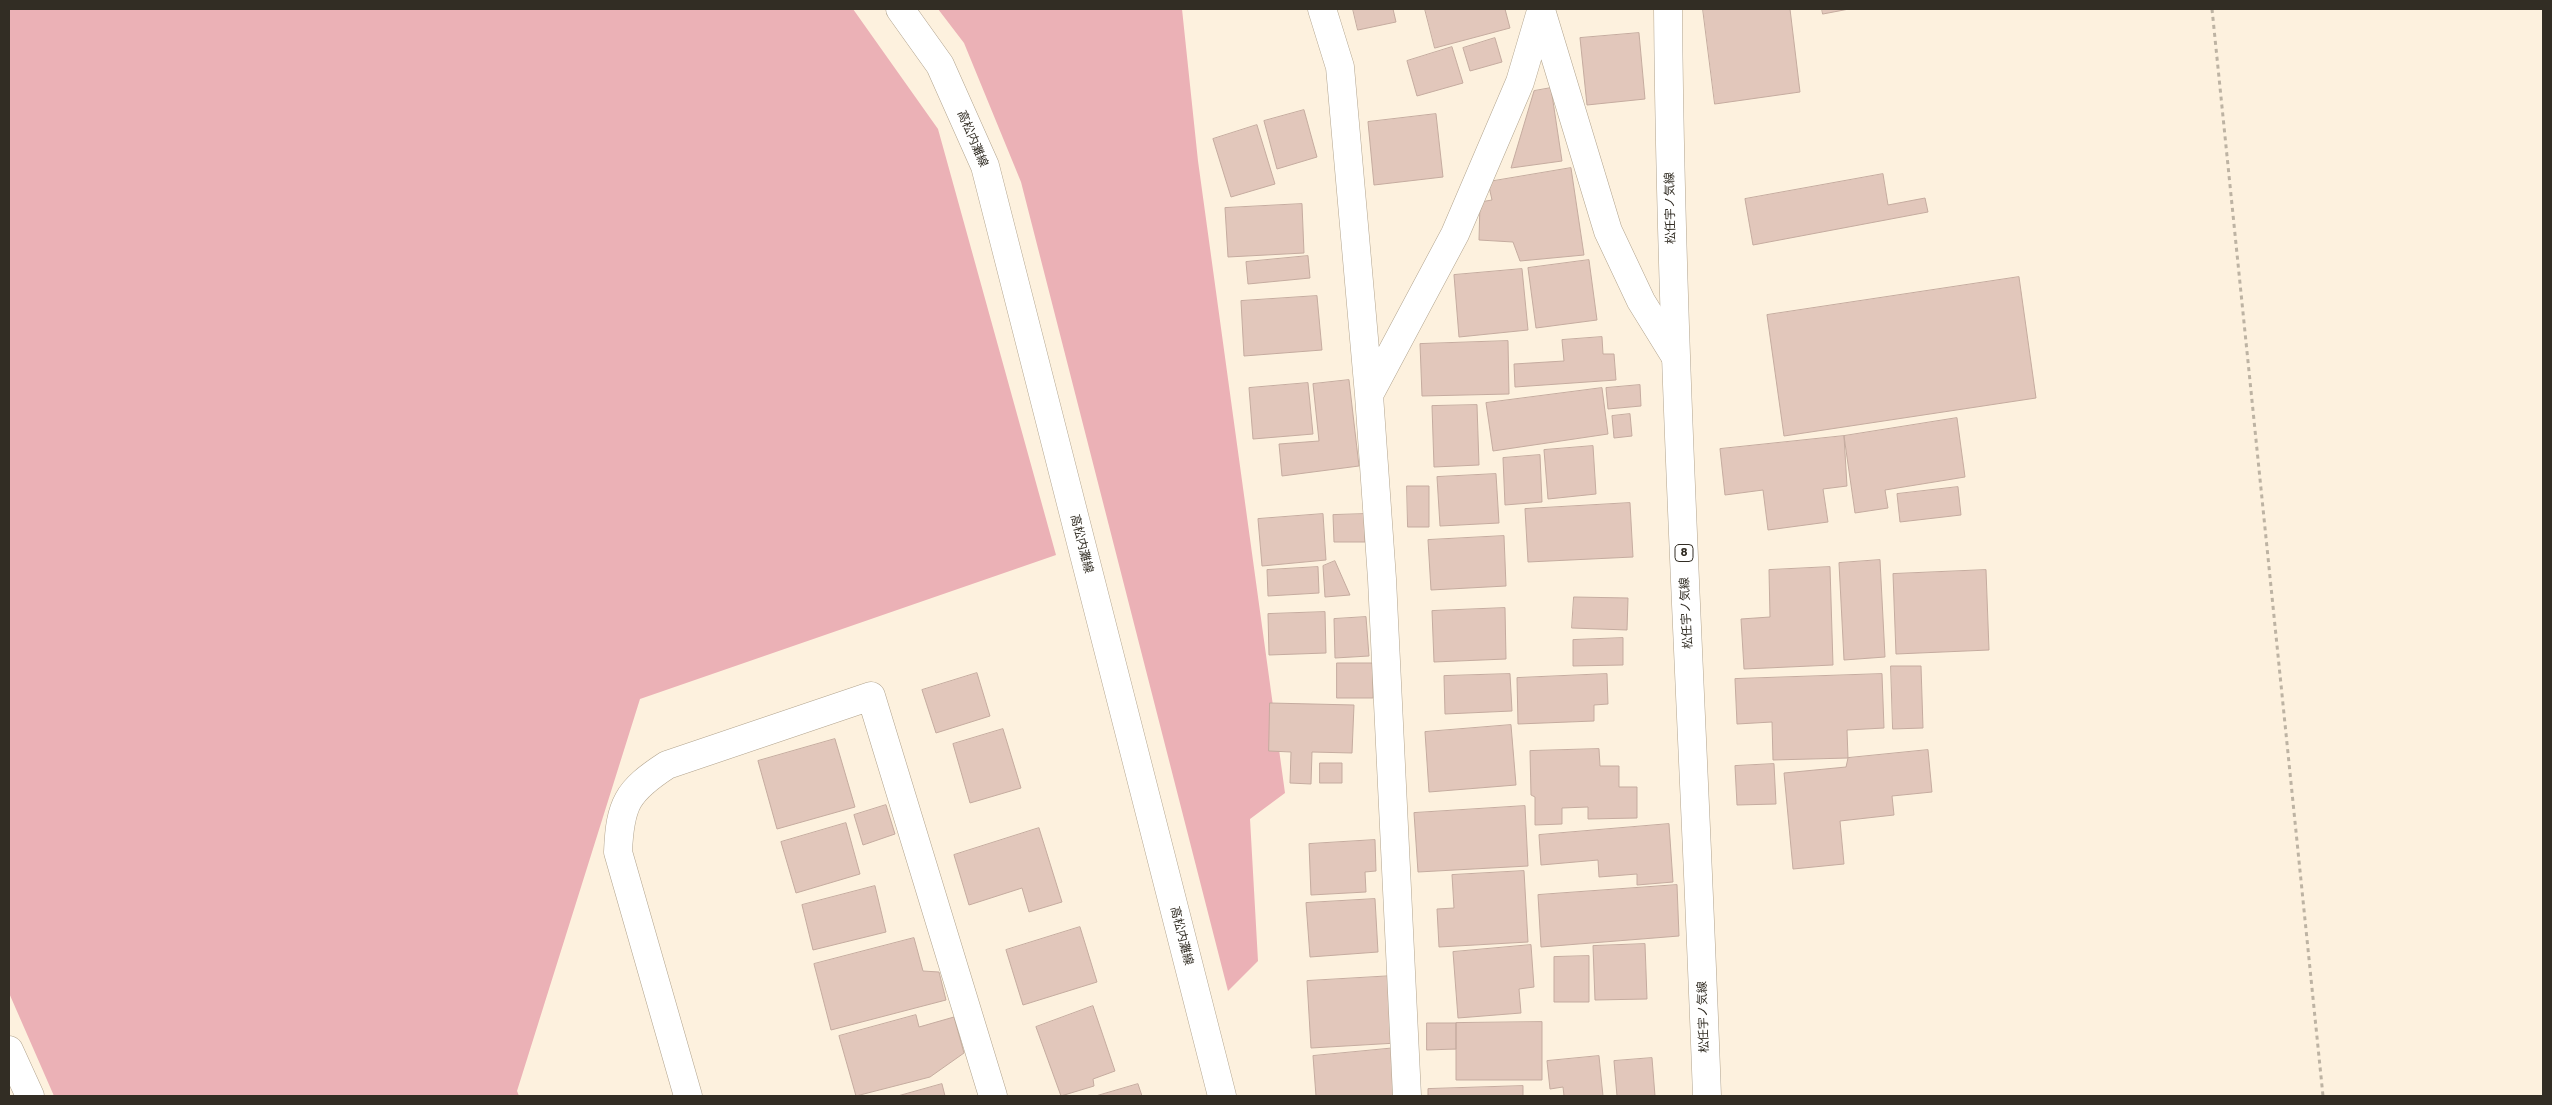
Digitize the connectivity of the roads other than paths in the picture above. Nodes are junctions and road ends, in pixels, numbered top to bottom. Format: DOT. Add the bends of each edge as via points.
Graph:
graph roads {
  1 [pos="900,9"];
  2 [pos="1322,9"];
  3 [pos="1668,9"];
  4 [pos="1540,10"];
  5 [pos="1675,356"];
  6 [pos="1369,395"];
  7 [pos="9,1050"];
  8 [pos="30,1096"];
  9 [pos="688,1096"];
  10 [pos="993,1096"];
  11 [pos="1222,1096"];
  12 [pos="1407,1096"];
  13 [pos="1707,1096"];
  1 -- 11 [label="street, 高松内灘線" via="940,65 985,166"];
  2 -- 6 [label="street" via="1340,67"];
  3 -- 5 [label="street, 松任宇ノ気線 / 8"];
  4 -- 5 [label="street" via="1608,230 1641,301"];
  4 -- 6 [label="street" via="1520,82 1455,234"];
  5 -- 13 [label="street, 松任宇ノ気線 / 8"];
  6 -- 12 [label="street" via="1382,579"];
  7 -- 8 [label="street"];
  9 -- 10 [label="street" via="618,852 619,824 629,796 647,778 667,765 871,696"];
}
